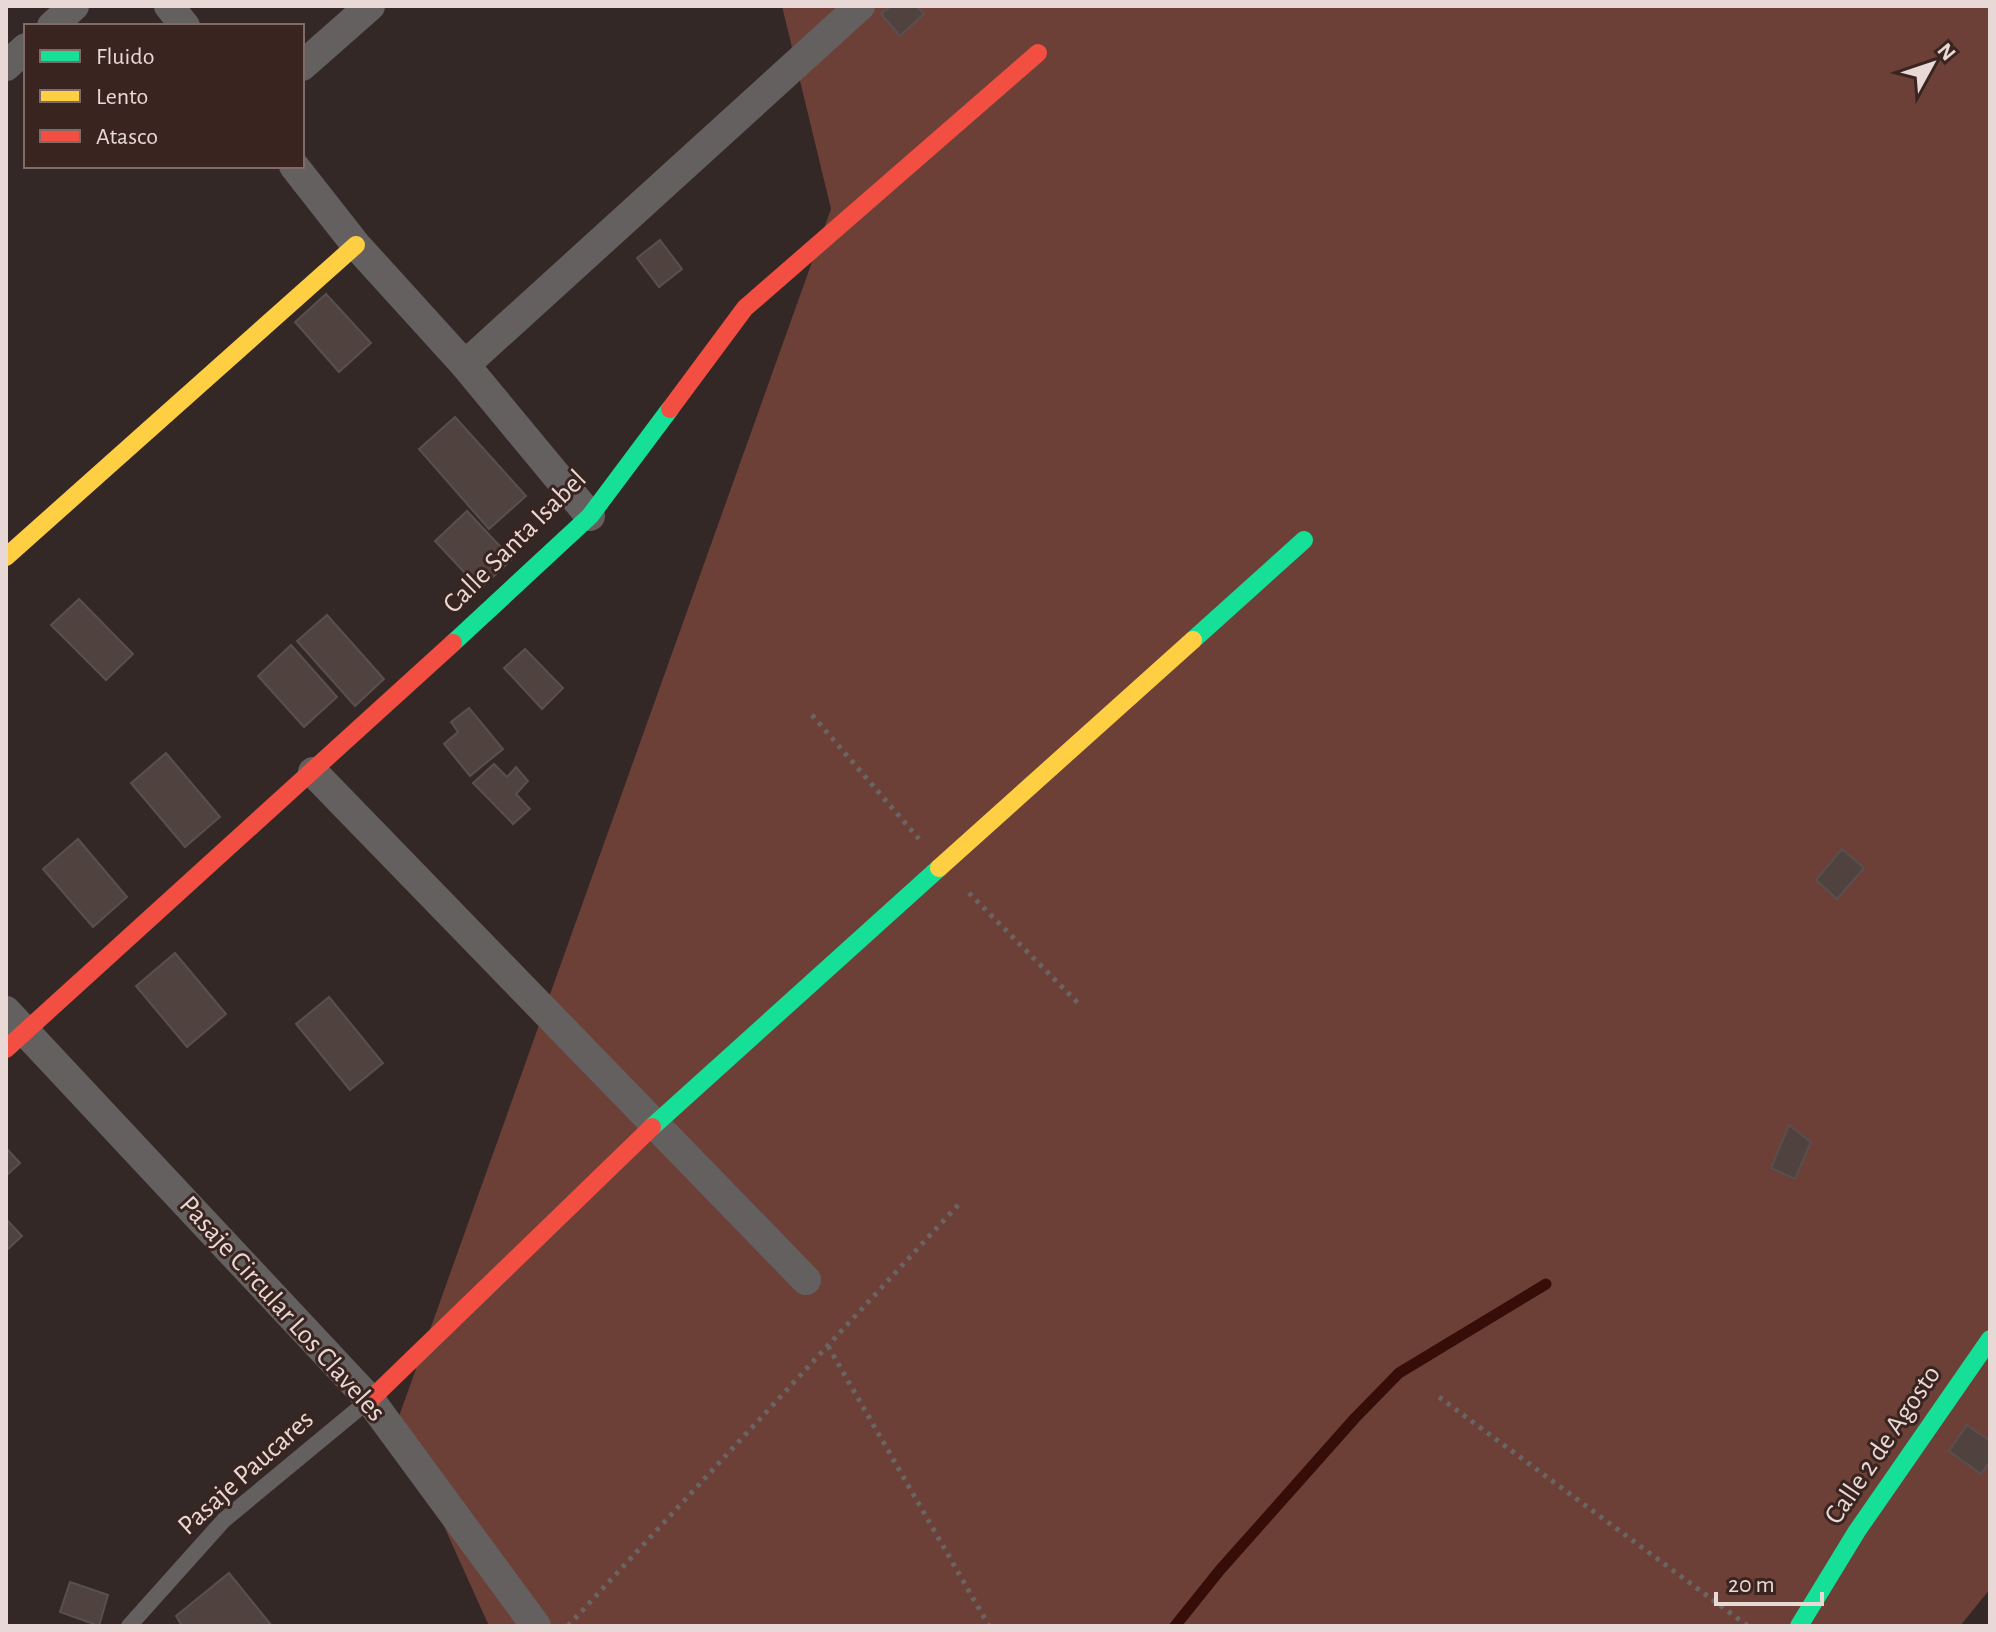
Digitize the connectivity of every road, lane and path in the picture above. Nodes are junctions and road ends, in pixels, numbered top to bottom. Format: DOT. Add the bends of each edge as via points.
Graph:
graph roads {
  1 [pos="74,6"];
  2 [pos="169,6"];
  3 [pos="370,6"];
  4 [pos="860,6"];
  5 [pos="54,24"];
  6 [pos="183,24"];
  7 [pos="24,50"];
  8 [pos="1038,53"];
  9 [pos="304,64"];
  10 [pos="6,66"];
  11 [pos="296,168"];
  12 [pos="356,245"];
  13 [pos="465,365"];
  14 [pos="590,516"];
  15 [pos="1304,540"];
  16 [pos="6,557"];
  17 [pos="313,772"];
  18 [pos="12,1031"];
  19 [pos="655,1124"];
  20 [pos="959,1204"];
  21 [pos="806,1280"];
  22 [pos="1990,1339"];
  23 [pos="828,1346"];
  24 [pos="1439,1397"];
  25 [pos="370,1400"];
  26 [pos="129,1626"];
  27 [pos="536,1626"];
  28 [pos="568,1626"];
  29 [pos="989,1626"];
  30 [pos="1748,1626"];
  31 [pos="1799,1626"];
  1 -- 5 [label="street"];
  2 -- 6 [label="street"];
  3 -- 9 [label="street"];
  4 -- 13 [label="street"];
  7 -- 10 [label="street"];
  8 -- 14 [label="street, Calle Santa Isabel" via="745,308"];
  11 -- 12 [label="street"];
  12 -- 13 [label="street"];
  12 -- 16 [label="street"];
  13 -- 14 [label="street"];
  14 -- 17 [label="street, Calle Santa Isabel"];
  15 -- 19 [label="street"];
  17 -- 18 [label="street, Calle Santa Isabel"];
  17 -- 19 [label="street"];
  18 -- 25 [label="street, Pasaje Circular Los Claveles"];
  19 -- 21 [label="street"];
  19 -- 25 [label="street"];
  20 -- 23 [label="path"];
  22 -- 31 [label="street, Calle 2 de Agosto" via="1857,1531"];
  23 -- 28 [label="path"];
  23 -- 29 [label="path"];
  24 -- 30 [label="path"];
  25 -- 26 [label="lane, Pasaje Paucares" via="224,1520"];
  25 -- 27 [label="street, Pasaje Circular Los Claveles"];
}
